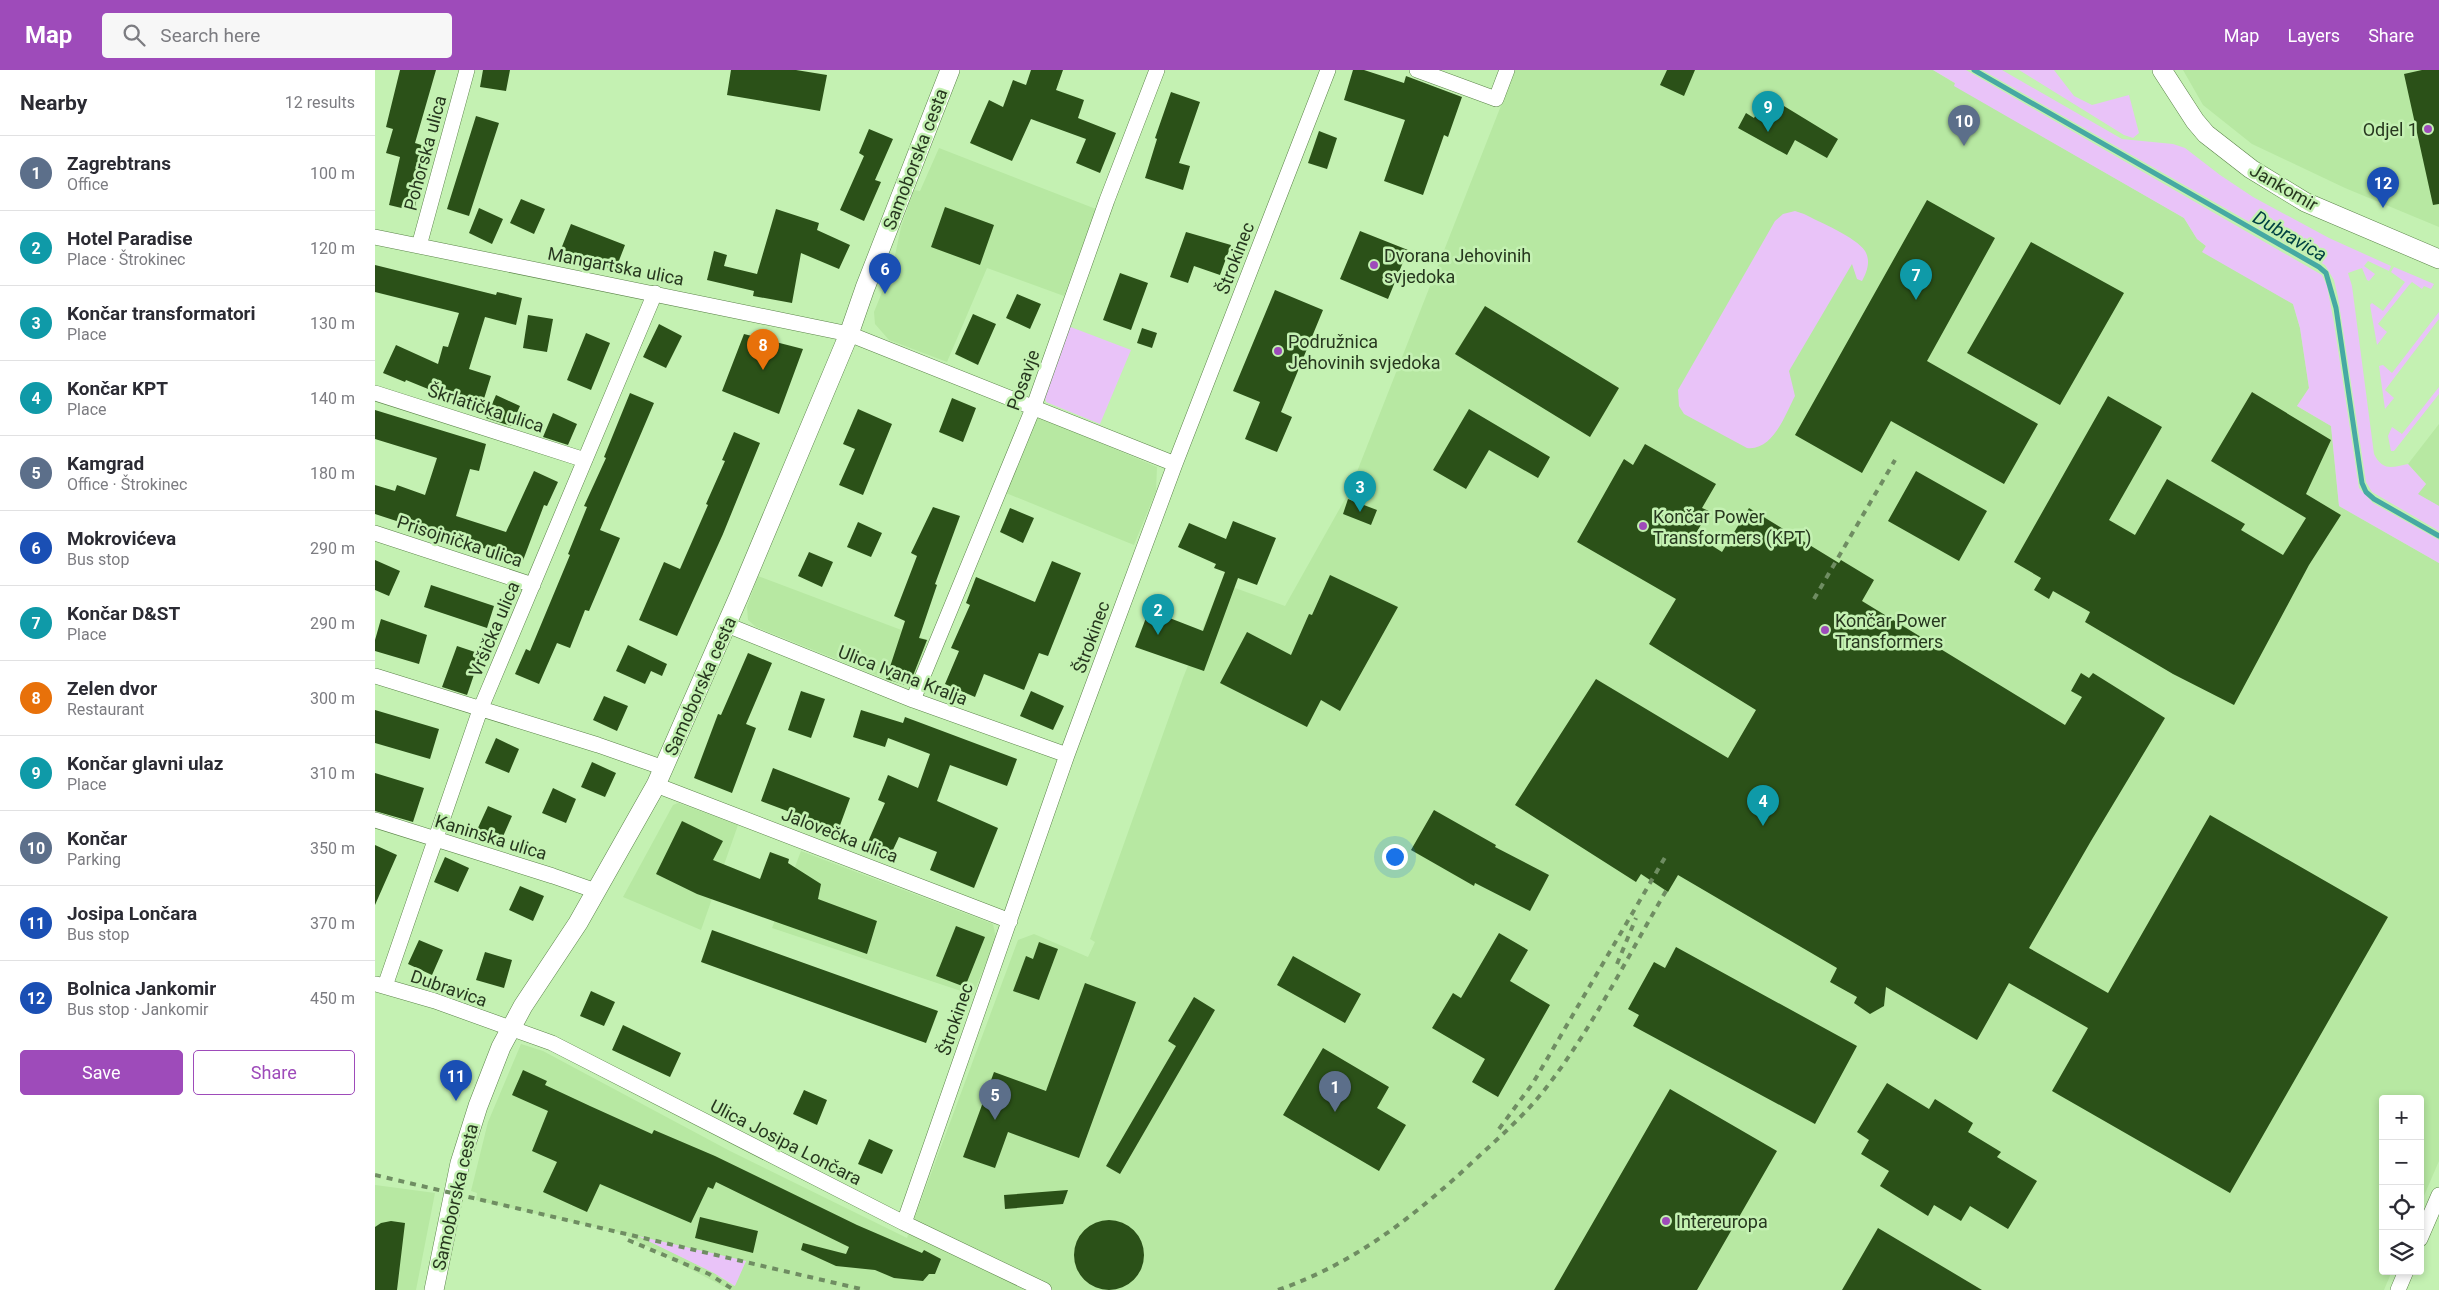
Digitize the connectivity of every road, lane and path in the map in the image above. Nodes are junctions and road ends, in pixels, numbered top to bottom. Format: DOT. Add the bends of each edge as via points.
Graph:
graph roads {
  1 [pos="467,70"];
  2 [pos="950,70"];
  3 [pos="1157,70"];
  4 [pos="1328,70"];
  5 [pos="1417,70"];
  6 [pos="1507,70"];
  7 [pos="2162,70"];
  8 [pos="375,237"];
  9 [pos="419,246"];
  10 [pos="2439,259"];
  11 [pos="655,293"];
  12 [pos="849,334"];
  13 [pos="375,393"];
  14 [pos="1034,406"];
  15 [pos="585,460"];
  16 [pos="1175,464"];
  17 [pos="375,534"];
  18 [pos="533,585"];
  19 [pos="727,625"];
  20 [pos="375,676"];
  21 [pos="913,700"];
  22 [pos="480,710"];
  23 [pos="1067,755"];
  24 [pos="660,776"];
  25 [pos="375,820"];
  26 [pos="434,839"];
  27 [pos="596,891"];
  28 [pos="1010,921"];
  29 [pos="380,985"];
  30 [pos="511,1028"];
  31 [pos="2439,1195"];
  32 [pos="904,1223"];
  33 [pos="2424,1230"];
  34 [pos="2405,1275"];
  35 [pos="433,1290"];
  36 [pos="1044,1290"];
  37 [pos="2399,1290"];
  1 -- 9 [label="street, Pohorska ulica"];
  2 -- 12 [label="street, Samoborska cesta"];
  3 -- 14 [label="street, Posavje"];
  4 -- 16 [label="street, Štrokinec"];
  5 -- 6 [label="street" via="1495,99"];
  7 -- 10 [label="street, Jankomir" via="2206,134 2251,169 2305,202"];
  8 -- 9 [label="street, Mangartska ulica"];
  9 -- 11 [label="street, Mangartska ulica"];
  11 -- 12 [label="street, Mangartska ulica"];
  11 -- 15 [label="street, Vršička ulica"];
  12 -- 14 [label="street, Mangartska ulica"];
  12 -- 19 [label="street, Samoborska cesta"];
  13 -- 15 [label="street, Škrlatička ulica"];
  14 -- 16 [label="street, Mangartska ulica"];
  14 -- 21 [label="street, Posavje"];
  15 -- 18 [label="street, Vršička ulica"];
  16 -- 23 [label="street, Štrokinec"];
  17 -- 18 [label="street, Prisojnička ulica"];
  18 -- 22 [label="street, Vršička ulica"];
  19 -- 21 [label="street, Ulica Ivana Kralja"];
  19 -- 24 [label="street, Samoborska cesta"];
  20 -- 22 [label="street, Jalovečka ulica"];
  21 -- 23 [label="street, Ulica Ivana Kralja"];
  22 -- 24 [label="street, Jalovečka ulica" via="598,745"];
  22 -- 26 [label="street, Vršička ulica"];
  23 -- 28 [label="street, Štrokinec"];
  24 -- 27 [label="street, Samoborska cesta"];
  24 -- 28 [label="street, Jalovečka ulica"];
  25 -- 26 [label="street, Kaninska ulica"];
  26 -- 27 [label="street, Kaninska ulica"];
  26 -- 29 [label="street, Vršička ulica"];
  27 -- 30 [label="street, Samoborska cesta"];
  28 -- 32 [label="street, Štrokinec"];
  29 -- 30 [label="street, Dubravica"];
  30 -- 32 [label="street, Ulica Josipa Lončara" via="552,1044"];
  30 -- 35 [label="street, Samoborska cesta" via="478,1106 460,1162"];
  31 -- 33 [label="street"];
  32 -- 36 [label="street, Ulica Josipa Lončara"];
  34 -- 37 [label="street"];
}
